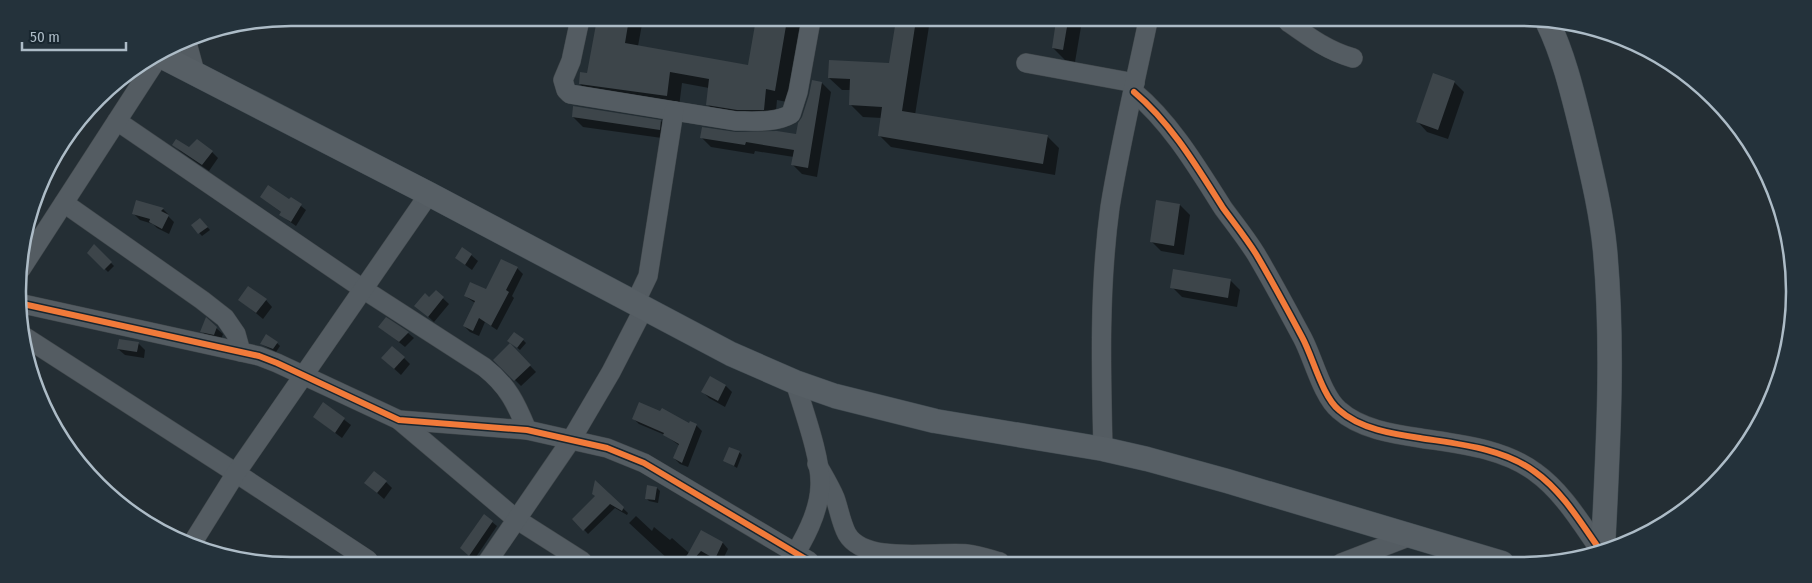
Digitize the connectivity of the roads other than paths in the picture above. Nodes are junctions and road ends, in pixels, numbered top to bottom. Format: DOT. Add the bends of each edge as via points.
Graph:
graph roads {
  1 [pos="578,26"];
  2 [pos="810,26"];
  3 [pos="1147,26"];
  4 [pos="1294,26"];
  5 [pos="1550,28"];
  6 [pos="188,47"];
  7 [pos="1353,58"];
  8 [pos="165,59"];
  9 [pos="1026,63"];
  10 [pos="153,66"];
  11 [pos="196,76"];
  12 [pos="1134,87"];
  13 [pos="674,111"];
  14 [pos="117,121"];
  15 [pos="428,194"];
  16 [pos="64,203"];
  17 [pos="29,257"];
  18 [pos="363,289"];
  19 [pos="27,305"];
  20 [pos="640,306"];
  21 [pos="31,341"];
  22 [pos="240,352"];
  23 [pos="304,375"];
  24 [pos="795,382"];
  25 [pos="399,420"];
  26 [pos="527,430"];
  27 [pos="571,440"];
  28 [pos="1103,449"];
  29 [pos="817,464"];
  30 [pos="236,473"];
  31 [pos="516,519"];
  32 [pos="1411,536"];
  33 [pos="195,539"];
  34 [pos="1603,544"];
  35 [pos="1597,546"];
  36 [pos="363,557"];
  37 [pos="491,557"];
  38 [pos="576,557"];
  39 [pos="795,557"];
  40 [pos="799,557"];
  41 [pos="980,557"];
  42 [pos="1357,557"];
  43 [pos="1482,557"];
  1 -- 13 [label="street" via="563,80 566,90 576,96"];
  2 -- 13 [label="street" via="791,114 736,121"];
  3 -- 12 [label="street"];
  4 -- 7 [label="street" via="1324,47"];
  5 -- 34 [label="main road" via="1576,106 1599,205 1605,248 1610,367"];
  6 -- 11 [label="street"];
  8 -- 11 [label="main road"];
  9 -- 12 [label="street"];
  10 -- 14 [label="street"];
  11 -- 15 [label="main road"];
  12 -- 28 [label="street" via="1110,207 1105,255 1102,298"];
  12 -- 35 [label="street" via="1172,133 1255,254 1338,410 1354,420 1401,436 1489,451 1523,464 1561,497"];
  13 -- 20 [label="street" via="648,276"];
  14 -- 16 [label="street"];
  14 -- 18 [label="street"];
  15 -- 18 [label="street"];
  15 -- 20 [label="main road"];
  16 -- 17 [label="street"];
  16 -- 22 [label="street" via="224,318 236,334"];
  18 -- 23 [label="street"];
  18 -- 26 [label="street" via="497,378 513,398"];
  19 -- 22 [label="street"];
  20 -- 24 [label="main road" via="731,354"];
  20 -- 27 [label="street" via="611,372"];
  21 -- 30 [label="street"];
  22 -- 23 [label="street" via="259,356"];
  23 -- 25 [label="street"];
  23 -- 30 [label="street"];
  24 -- 28 [label="main road" via="835,396 934,421"];
  24 -- 29 [label="street"];
  25 -- 26 [label="street"];
  25 -- 31 [label="street"];
  26 -- 27 [label="street"];
  27 -- 31 [label="street"];
  27 -- 39 [label="street" via="607,448 644,463"];
  28 -- 32 [label="main road" via="1227,481"];
  29 -- 40 [label="street" via="820,486"];
  29 -- 41 [label="street" via="834,496 847,534 857,545 900,554 944,552"];
  30 -- 33 [label="street"];
  30 -- 36 [label="street"];
  31 -- 37 [label="street"];
  31 -- 38 [label="street"];
  32 -- 42 [label="street"];
  32 -- 43 [label="main road"];
}
